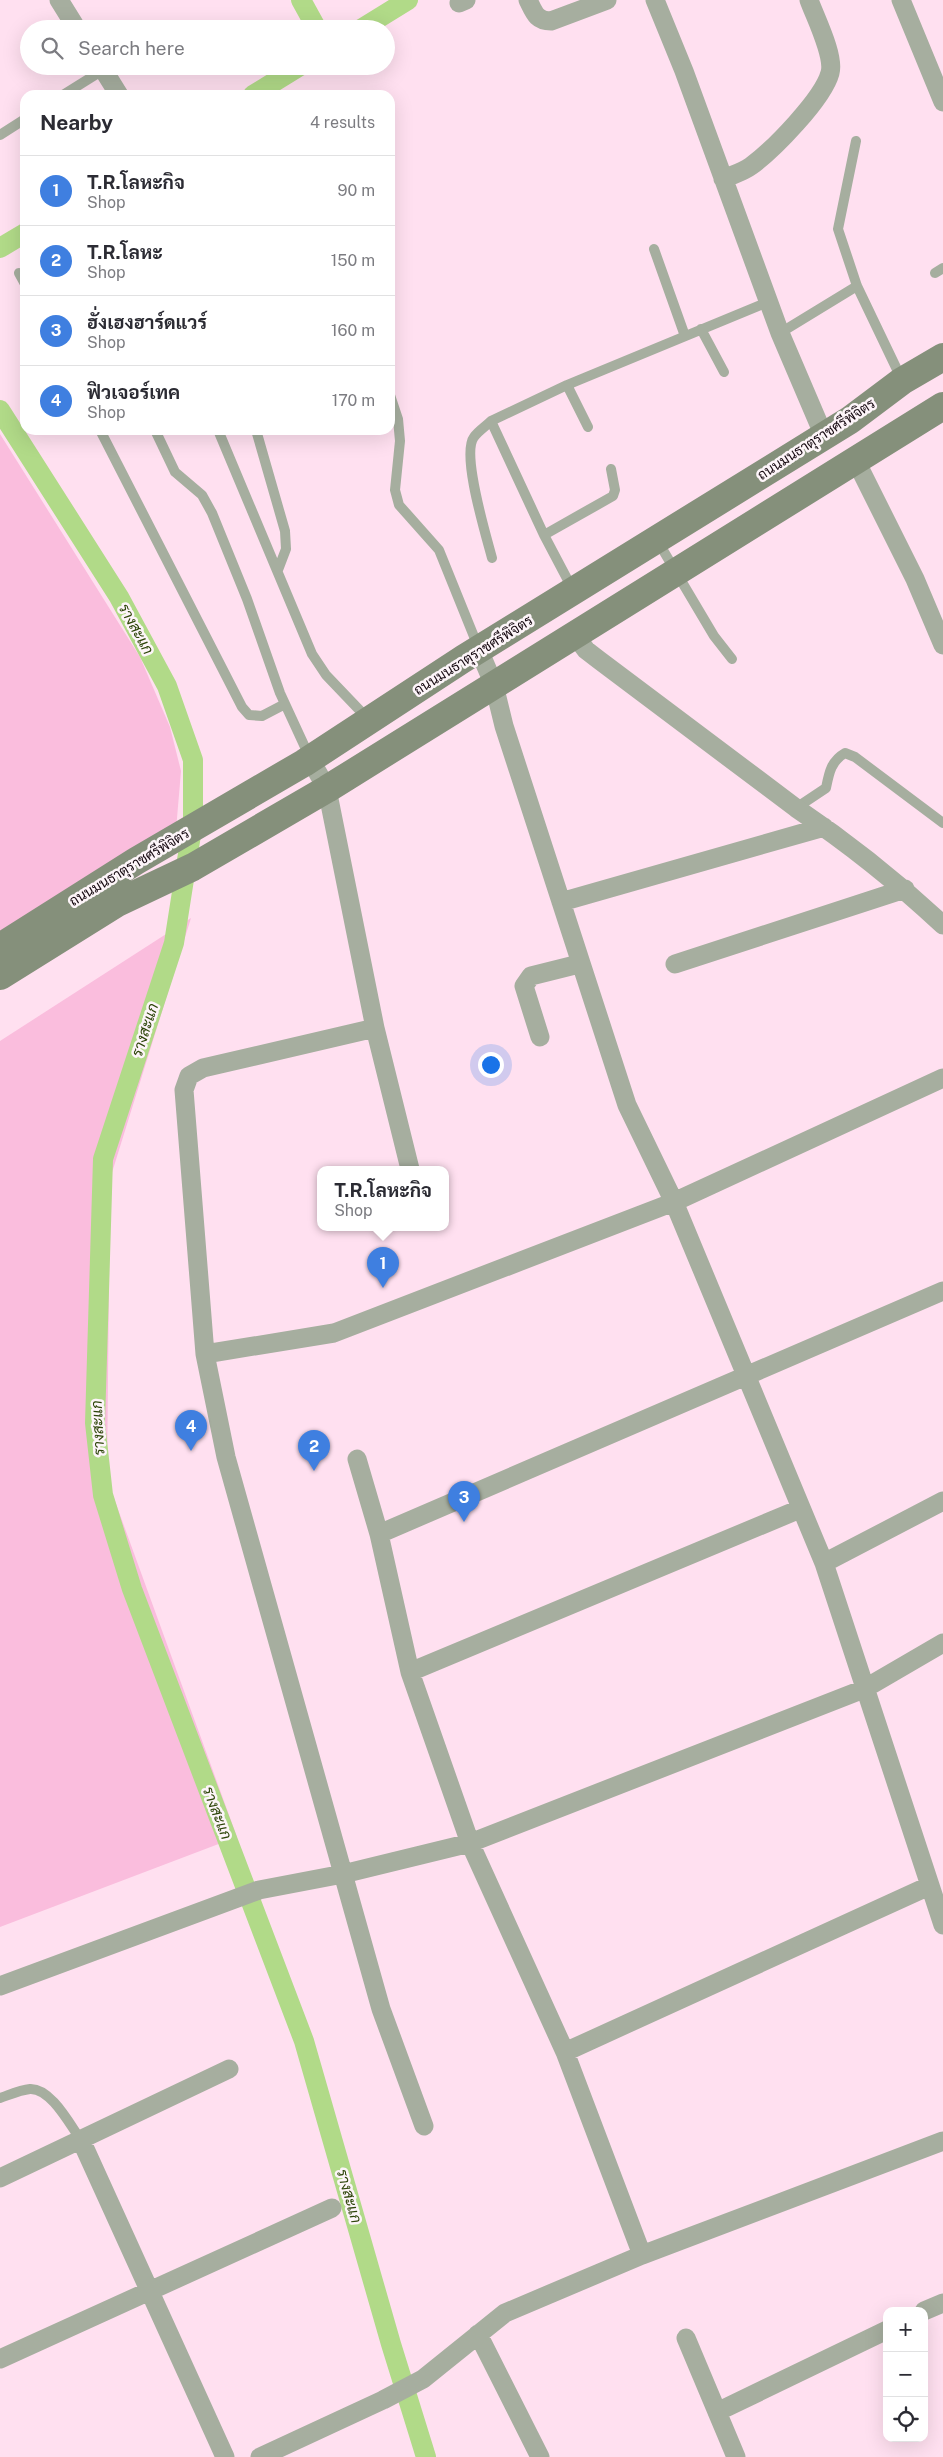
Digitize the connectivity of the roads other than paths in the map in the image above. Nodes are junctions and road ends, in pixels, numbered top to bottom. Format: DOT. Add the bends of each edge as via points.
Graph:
graph roads {
  1 [pos="59,0"];
  2 [pos="528,0"];
  3 [pos="607,0"];
  4 [pos="655,0"];
  5 [pos="809,0"];
  6 [pos="901,0"];
  7 [pos="71,20"];
  8 [pos="92,75"];
  9 [pos="106,75"];
  10 [pos="70,90"];
  11 [pos="116,90"];
  12 [pos="943,102"];
  13 [pos="20,122"];
  14 [pos="0,135"];
  15 [pos="856,141"];
  16 [pos="723,179"];
  17 [pos="654,249"];
  18 [pos="857,286"];
  19 [pos="768,302"];
  20 [pos="701,329"];
  21 [pos="780,333"];
  22 [pos="685,336"];
  23 [pos="943,357"];
  24 [pos="724,372"];
  25 [pos="902,381"];
  26 [pos="567,385"];
  27 [pos="943,406"];
  28 [pos="395,410"];
  29 [pos="491,421"];
  30 [pos="588,428"];
  31 [pos="103,435"];
  32 [pos="158,435"];
  33 [pos="220,435"];
  34 [pos="257,435"];
  35 [pos="824,436"];
  36 [pos="856,460"];
  37 [pos="611,469"];
  38 [pos="544,535"];
  39 [pos="657,540"];
  40 [pos="492,558"];
  41 [pos="278,570"];
  42 [pos="676,570"];
  43 [pos="574,591"];
  44 [pos="574,634"];
  45 [pos="943,645"];
  46 [pos="479,650"];
  47 [pos="732,659"];
  48 [pos="494,685"];
  49 [pos="285,704"];
  50 [pos="370,722"];
  51 [pos="310,759"];
  52 [pos="327,789"];
  53 [pos="796,808"];
  54 [pos="203,822"];
  55 [pos="943,823"];
  56 [pos="824,827"];
  57 [pos="231,844"];
  58 [pos="905,889"];
  59 [pos="119,892"];
  60 [pos="561,902"];
  61 [pos="943,925"];
  62 [pos="0,947"];
  63 [pos="580,964"];
  64 [pos="675,964"];
  65 [pos="0,976"];
  66 [pos="374,1028"];
  67 [pos="540,1037"];
  68 [pos="943,1078"];
  69 [pos="409,1166"];
  70 [pos="674,1202"];
  71 [pos="943,1291"];
  72 [pos="205,1354"];
  73 [pos="748,1376"];
  74 [pos="357,1459"];
  75 [pos="943,1501"];
  76 [pos="800,1509"];
  77 [pos="379,1534"];
  78 [pos="824,1564"];
  79 [pos="943,1643"];
  80 [pos="410,1672"];
  81 [pos="864,1689"];
  82 [pos="470,1843"];
  83 [pos="343,1874"];
  84 [pos="929,1886"];
  85 [pos="943,1926"];
  86 [pos="0,1986"];
  87 [pos="565,2052"];
  88 [pos="229,2069"];
  89 [pos="0,2098"];
  90 [pos="424,2126"];
  91 [pos="81,2140"];
  92 [pos="943,2141"];
  93 [pos="0,2178"];
  94 [pos="332,2208"];
  95 [pos="642,2255"];
  96 [pos="149,2290"];
  97 [pos="943,2303"];
  98 [pos="928,2309"];
  99 [pos="883,2332"];
  100 [pos="478,2334"];
  101 [pos="686,2338"];
  102 [pos="0,2359"];
  103 [pos="717,2412"];
  104 [pos="225,2457"];
  105 [pos="260,2457"];
  106 [pos="540,2457"];
  107 [pos="736,2457"];
  1 -- 7 [label="street"];
  2 -- 3 [label="street" via="542,21 551,21"];
  4 -- 16 [label="street"];
  5 -- 16 [label="street" via="830,58 830,73 811,106 790,130 750,168"];
  6 -- 12 [label="street"];
  8 -- 10 [label="lane"];
  9 -- 11 [label="street"];
  13 -- 14 [label="lane"];
  15 -- 18 [label="lane" via="838,230"];
  16 -- 19 [label="street"];
  17 -- 22 [label="lane"];
  18 -- 21 [label="lane"];
  18 -- 25 [label="lane"];
  19 -- 20 [label="lane"];
  19 -- 21 [label="street"];
  20 -- 22 [label="lane"];
  20 -- 24 [label="lane"];
  21 -- 35 [label="street"];
  22 -- 26 [label="lane"];
  23 -- 25 [label="street, ถนนมนธาตุราชศรีพิจิตร"];
  25 -- 35 [label="street, ถนนมนธาตุราชศรีพิจิตร"];
  26 -- 29 [label="lane"];
  26 -- 30 [label="lane"];
  27 -- 36 [label="street, ถนนมนธาตุราชศรีพิจิตร"];
  28 -- 46 [label="lane" via="400,441 395,490 399,505 439,550"];
  29 -- 38 [label="lane"];
  29 -- 40 [label="lane" via="473,437 470,451 471,473"];
  31 -- 49 [label="lane" via="242,707 249,715 262,716"];
  32 -- 49 [label="lane" via="175,472 202,495 212,513"];
  33 -- 41 [label="lane"];
  34 -- 41 [label="lane" via="285,531 286,549"];
  35 -- 39 [label="street, ถนนมนธาตุราชศรีพิจิตร"];
  36 -- 42 [label="street, ถนนมนธาตุราชศรีพิจิตร"];
  36 -- 45 [label="street" via="915,579"];
  37 -- 38 [label="lane" via="613,496"];
  38 -- 43 [label="lane"];
  39 -- 42 [label="lane"];
  39 -- 43 [label="street, ถนนมนธาตุราชศรีพิจิตร"];
  41 -- 50 [label="lane" via="312,654 326,675"];
  42 -- 44 [label="street, ถนนมนธาตุราชศรีพิจิตร"];
  42 -- 47 [label="lane" via="714,636"];
  43 -- 46 [label="street, ถนนมนธาตุราชศรีพิจิตร"];
  44 -- 48 [label="street, ถนนมนธาตุราชศรีพิจิตร"];
  44 -- 53 [label="street" via="586,650"];
  46 -- 48 [label="street"];
  46 -- 50 [label="street, ถนนมนธาตุราชศรีพิจิตร"];
  48 -- 52 [label="street, ถนนมนธาตุราชศรีพิจิตร"];
  48 -- 60 [label="street" via="504,726"];
  49 -- 51 [label="lane"];
  50 -- 51 [label="street, ถนนมนธาตุราชศรีพิจิตร"];
  51 -- 52 [label="street"];
  51 -- 54 [label="street, ถนนมนธาตุราชศรีพิจิตร"];
  52 -- 57 [label="street, ถนนมนธาตุราชศรีพิจิตร"];
  52 -- 66 [label="street"];
  53 -- 55 [label="lane" via="826,788 830,769 845,753 855,756"];
  53 -- 56 [label="street"];
  54 -- 57 [label="street"];
  54 -- 59 [label="street, ถนนมนธาตุราชศรีพิจิตร" via="136,861"];
  56 -- 58 [label="street"];
  56 -- 60 [label="street"];
  57 -- 59 [label="street, ถนนมนธาตุราชศรีพิจิตร" via="193,867"];
  58 -- 61 [label="street"];
  58 -- 64 [label="street"];
  59 -- 62 [label="street, ถนนมนธาตุราชศรีพิจิตร"];
  59 -- 65 [label="street, ถนนมนธาตุราชศรีพิจิตร"];
  60 -- 63 [label="street"];
  63 -- 67 [label="street" via="531,976 524,986"];
  63 -- 70 [label="street" via="627,1105"];
  66 -- 69 [label="street"];
  66 -- 72 [label="street" via="203,1068 189,1076 184,1090"];
  68 -- 70 [label="street"];
  70 -- 72 [label="street" via="334,1333"];
  70 -- 73 [label="street"];
  71 -- 73 [label="street"];
  72 -- 83 [label="street" via="226,1457"];
  73 -- 76 [label="street"];
  73 -- 77 [label="street"];
  74 -- 77 [label="street"];
  75 -- 78 [label="street"];
  76 -- 78 [label="street"];
  76 -- 80 [label="street"];
  77 -- 80 [label="street"];
  78 -- 81 [label="street"];
  79 -- 81 [label="street"];
  80 -- 82 [label="street"];
  81 -- 82 [label="street"];
  81 -- 84 [label="street"];
  82 -- 83 [label="street"];
  82 -- 87 [label="street"];
  83 -- 86 [label="street" via="259,1890"];
  83 -- 90 [label="street" via="381,2009"];
  84 -- 85 [label="street"];
  84 -- 87 [label="street"];
  87 -- 95 [label="street"];
  88 -- 91 [label="street"];
  89 -- 91 [label="lane" via="30,2089 42,2091 52,2099"];
  91 -- 93 [label="street"];
  91 -- 96 [label="street"];
  92 -- 95 [label="street"];
  94 -- 96 [label="street"];
  95 -- 100 [label="street" via="505,2314"];
  96 -- 102 [label="street"];
  96 -- 104 [label="street"];
  97 -- 98 [label="street"];
  99 -- 103 [label="street"];
  100 -- 105 [label="street" via="423,2379"];
  100 -- 106 [label="street"];
  101 -- 103 [label="street"];
  103 -- 107 [label="street"];
}
